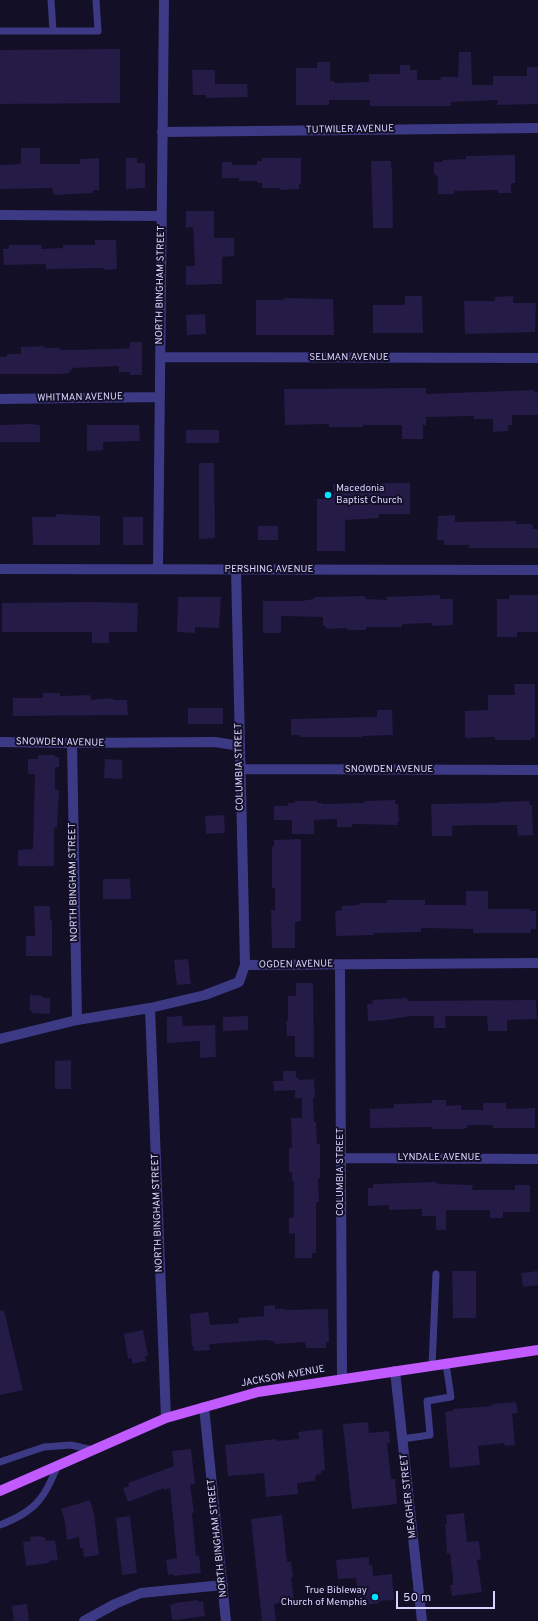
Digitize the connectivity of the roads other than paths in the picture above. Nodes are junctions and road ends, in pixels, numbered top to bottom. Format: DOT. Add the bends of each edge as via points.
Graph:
graph roads {
  1 [pos="52,0"];
  2 [pos="96,0"];
  3 [pos="164,0"];
  4 [pos="0,31"];
  5 [pos="53,31"];
  6 [pos="538,128"];
  7 [pos="162,132"];
  8 [pos="0,215"];
  9 [pos="161,216"];
  10 [pos="160,357"];
  11 [pos="538,358"];
  12 [pos="160,397"];
  13 [pos="0,399"];
  14 [pos="0,569"];
  15 [pos="158,569"];
  16 [pos="236,570"];
  17 [pos="538,570"];
  18 [pos="0,742"];
  19 [pos="72,744"];
  20 [pos="240,746"];
  21 [pos="240,769"];
  22 [pos="538,770"];
  23 [pos="538,963"];
  24 [pos="340,964"];
  25 [pos="245,966"];
  26 [pos="150,1008"];
  27 [pos="77,1020"];
  28 [pos="0,1039"];
  29 [pos="341,1158"];
  30 [pos="538,1158"];
  31 [pos="436,1274"];
  32 [pos="538,1350"];
  33 [pos="446,1364"];
  34 [pos="432,1366"];
  35 [pos="395,1371"];
  36 [pos="342,1379"];
  37 [pos="204,1407"];
  38 [pos="166,1418"];
  39 [pos="402,1439"];
  40 [pos="93,1450"];
  41 [pos="0,1462"];
  42 [pos="58,1465"];
  43 [pos="0,1491"];
  44 [pos="0,1525"];
  45 [pos="223,1585"];
  46 [pos="84,1621"];
  47 [pos="226,1621"];
  48 [pos="422,1621"];
  1 -- 5 [label="lane"];
  2 -- 5 [label="lane" via="98,31"];
  3 -- 7 [label="street, NORTH BINGHAM STREET"];
  4 -- 5 [label="lane"];
  6 -- 7 [label="street, TUTWILER AVENUE"];
  7 -- 9 [label="street, NORTH BINGHAM STREET"];
  8 -- 9 [label="street"];
  9 -- 10 [label="street, NORTH BINGHAM STREET"];
  10 -- 11 [label="street, SELMAN AVENUE"];
  10 -- 12 [label="street, NORTH BINGHAM STREET"];
  12 -- 13 [label="street, WHITMAN AVENUE"];
  12 -- 15 [label="street, NORTH BINGHAM STREET"];
  14 -- 15 [label="street, PERSHING AVENUE"];
  15 -- 16 [label="street, PERSHING AVENUE"];
  16 -- 17 [label="street, PERSHING AVENUE"];
  16 -- 20 [label="street, COLUMBIA STREET"];
  18 -- 19 [label="street, SNOWDEN AVENUE"];
  19 -- 20 [label="street, SNOWDEN AVENUE" via="215,742"];
  19 -- 27 [label="street, NORTH BINGHAM STREET"];
  20 -- 21 [label="street, COLUMBIA STREET"];
  21 -- 22 [label="street, SNOWDEN AVENUE"];
  21 -- 25 [label="street, COLUMBIA STREET"];
  23 -- 24 [label="street, OGDEN AVENUE"];
  24 -- 25 [label="street, OGDEN AVENUE"];
  24 -- 29 [label="street, COLUMBIA STREET"];
  25 -- 26 [label="street, OGDEN AVENUE" via="239,982 205,995"];
  26 -- 27 [label="street, OGDEN AVENUE"];
  26 -- 38 [label="street, NORTH BINGHAM STREET"];
  27 -- 28 [label="street, OGDEN AVENUE"];
  29 -- 30 [label="street, LYNDALE AVENUE"];
  29 -- 36 [label="street, COLUMBIA STREET"];
  31 -- 34 [label="lane"];
  32 -- 33 [label="main road, JACKSON AVENUE"];
  33 -- 34 [label="main road, JACKSON AVENUE"];
  33 -- 39 [label="lane" via="451,1397 427,1402 430,1435"];
  34 -- 35 [label="main road, JACKSON AVENUE"];
  35 -- 36 [label="main road, JACKSON AVENUE"];
  35 -- 39 [label="street, MEAGHER STREET"];
  36 -- 37 [label="main road, JACKSON AVENUE" via="258,1392"];
  37 -- 38 [label="main road, JACKSON AVENUE"];
  37 -- 45 [label="street, NORTH BINGHAM STREET"];
  38 -- 40 [label="main road, JACKSON AVENUE"];
  39 -- 48 [label="street, MEAGHER STREET"];
  40 -- 41 [label="lane" via="71,1445 44,1446"];
  40 -- 42 [label="main road, JACKSON AVENUE"];
  42 -- 43 [label="main road, JACKSON AVENUE"];
  42 -- 44 [label="lane" via="41,1499 31,1509"];
  45 -- 46 [label="street" via="141,1593"];
  45 -- 47 [label="street, NORTH BINGHAM STREET"];
}
